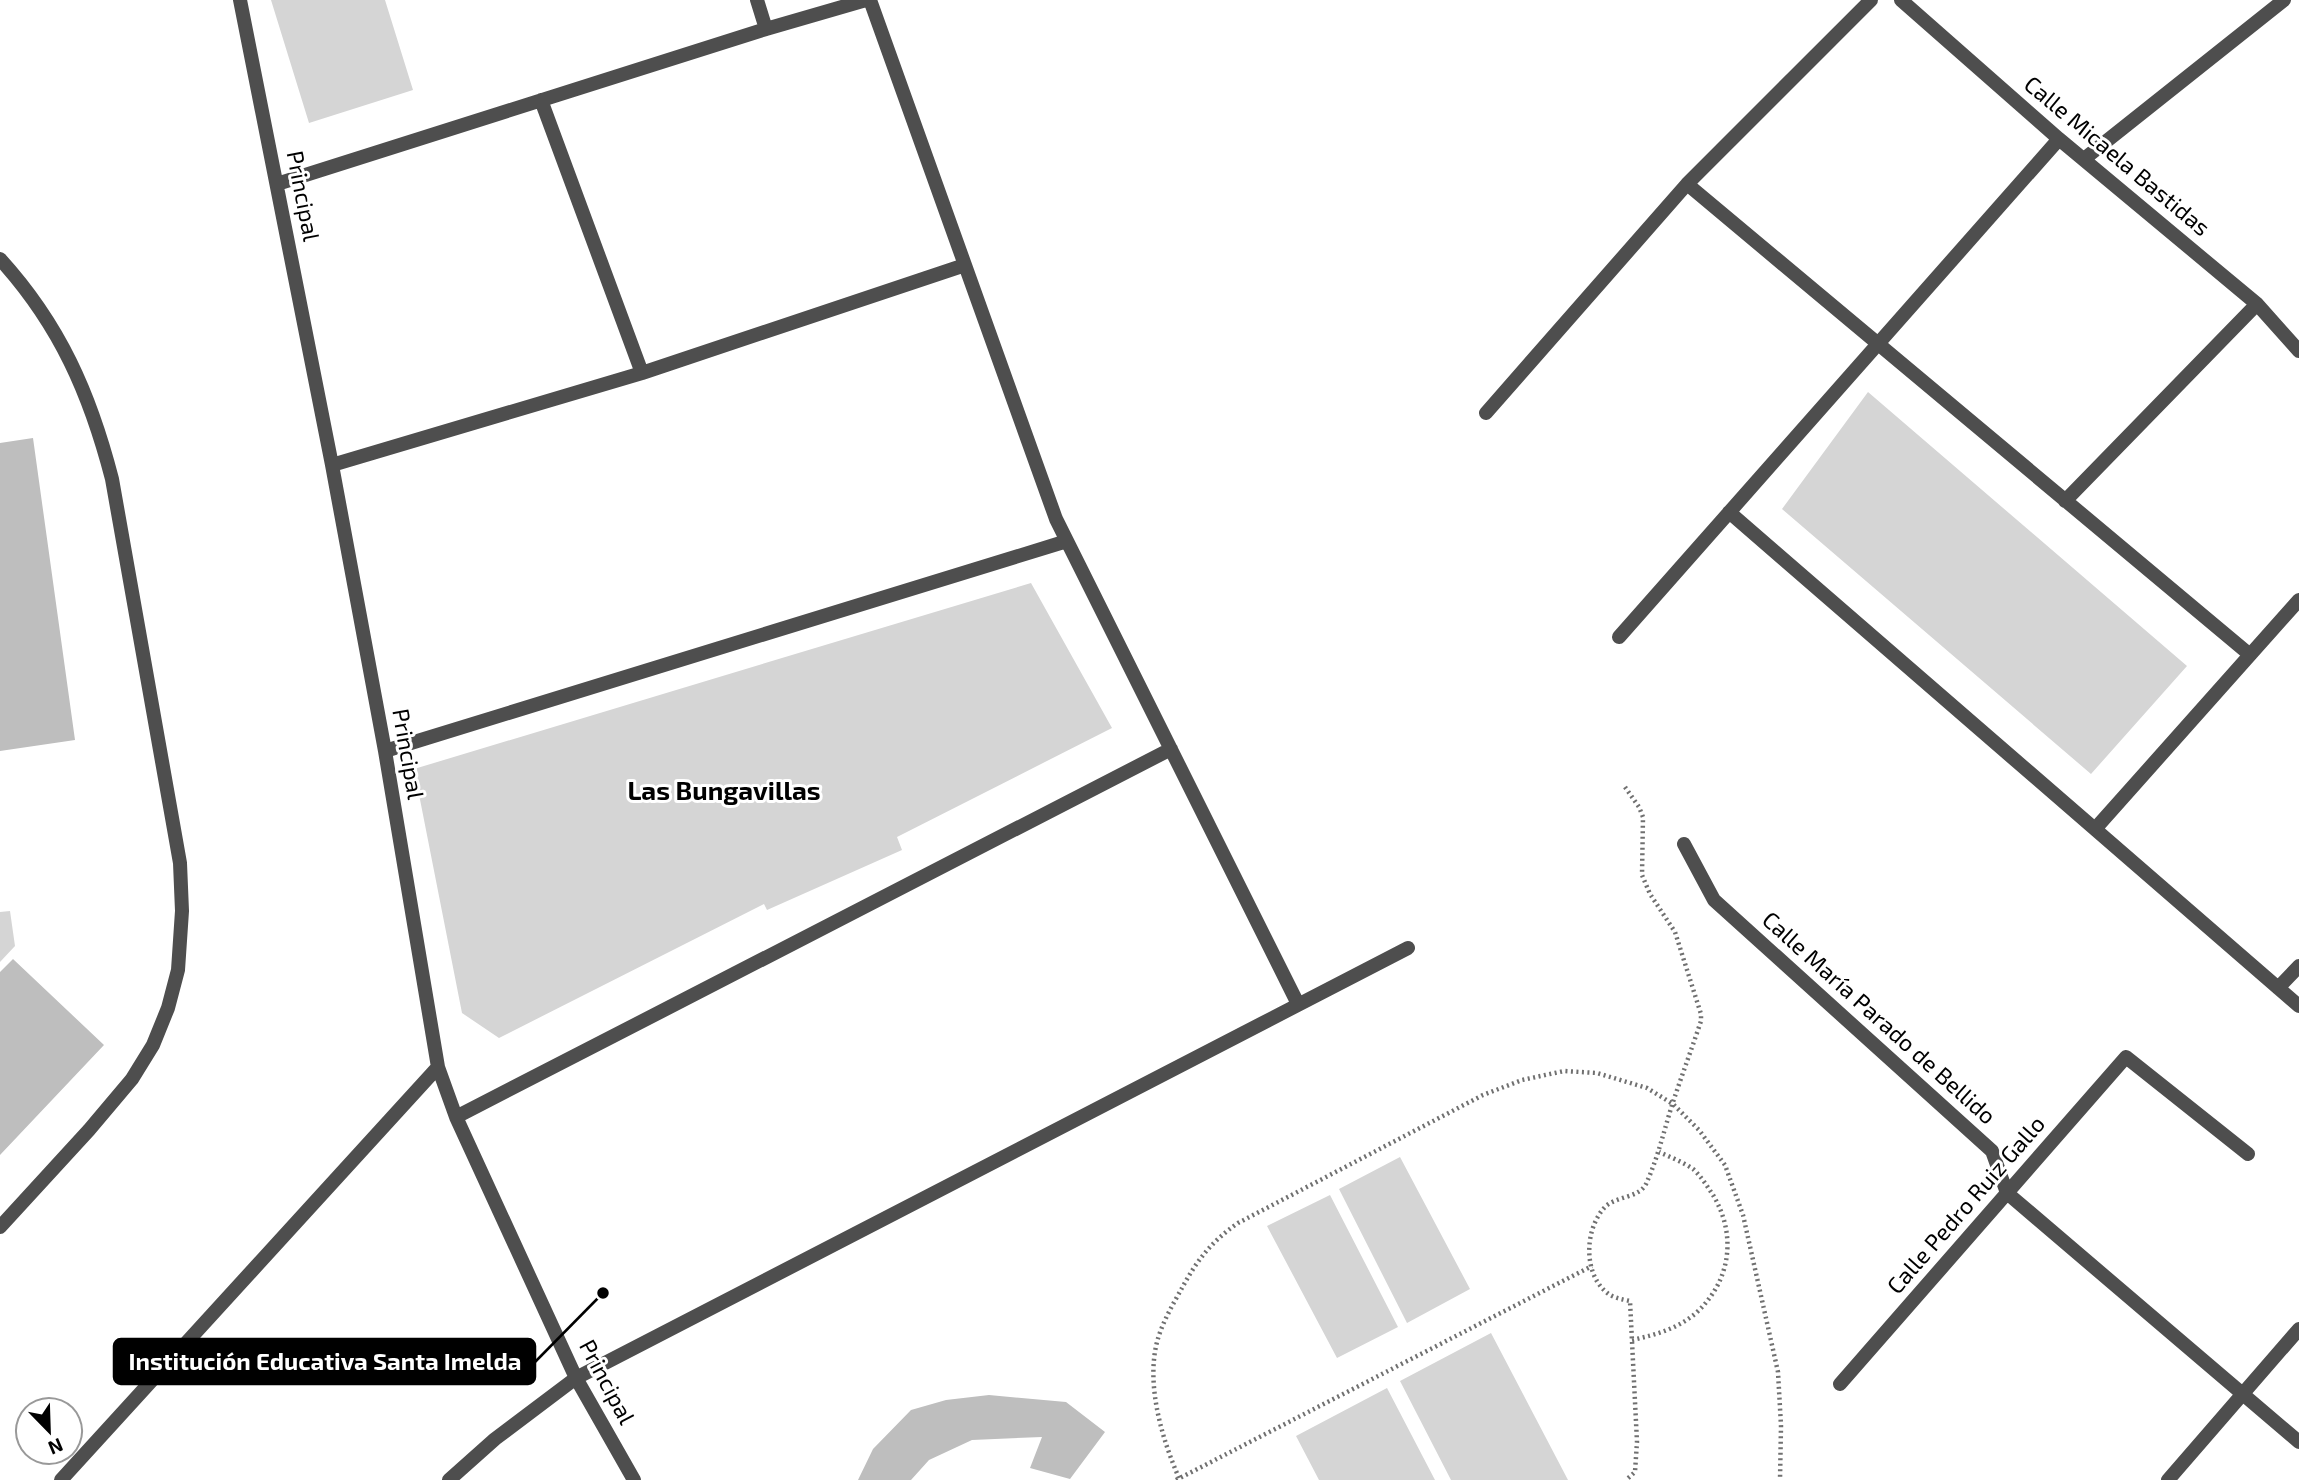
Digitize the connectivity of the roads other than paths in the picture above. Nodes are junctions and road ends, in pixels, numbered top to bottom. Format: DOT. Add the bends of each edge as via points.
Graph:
graph roads {
  1 [pos="240,0"];
  2 [pos="757,0"];
  3 [pos="868,0"];
  4 [pos="1871,0"];
  5 [pos="1901,0"];
  6 [pos="2284,0"];
  7 [pos="766,29"];
  8 [pos="541,100"];
  9 [pos="2059,139"];
  10 [pos="2084,159"];
  11 [pos="277,184"];
  12 [pos="1687,184"];
  13 [pos="0,258"];
  14 [pos="965,265"];
  15 [pos="2257,303"];
  16 [pos="1877,344"];
  17 [pos="2299,351"];
  18 [pos="642,373"];
  19 [pos="1486,413"];
  20 [pos="332,465"];
  21 [pos="2065,501"];
  22 [pos="1729,512"];
  23 [pos="1067,541"];
  24 [pos="2299,600"];
  25 [pos="1619,637"];
  26 [pos="2249,654"];
  27 [pos="1171,749"];
  28 [pos="385,751"];
  29 [pos="2095,829"];
  30 [pos="1684,844"];
  31 [pos="1408,948"];
  32 [pos="2299,966"];
  33 [pos="2278,988"];
  34 [pos="1298,1004"];
  35 [pos="2299,1006"];
  36 [pos="438,1067"];
  37 [pos="456,1117"];
  38 [pos="2248,1154"];
  39 [pos="2007,1193"];
  40 [pos="0,1227"];
  41 [pos="2299,1329"];
  42 [pos="576,1378"];
  43 [pos="1840,1384"];
  44 [pos="2242,1395"];
  45 [pos="2299,1443"];
  46 [pos="61,1480"];
  47 [pos="449,1480"];
  48 [pos="634,1480"];
  49 [pos="2168,1480"];
  1 -- 11 [label="street, Principal"];
  2 -- 7 [label="street"];
  3 -- 7 [label="street"];
  3 -- 14 [label="street"];
  4 -- 12 [label="street"];
  5 -- 9 [label="street, Calle Micaela Bastidas"];
  6 -- 10 [label="street"];
  7 -- 8 [label="street"];
  8 -- 11 [label="street"];
  8 -- 18 [label="street"];
  9 -- 10 [label="street, Calle Micaela Bastidas"];
  9 -- 16 [label="street"];
  10 -- 15 [label="street, Calle Micaela Bastidas"];
  11 -- 20 [label="street, Principal"];
  12 -- 16 [label="street"];
  12 -- 19 [label="street"];
  13 -- 40 [label="street" via="57,335 86,392 100,435 112,480 180,863 183,911 178,970 153,1045 132,1079"];
  14 -- 18 [label="street"];
  14 -- 23 [label="street"];
  15 -- 17 [label="street, Calle Micaela Bastidas"];
  15 -- 21 [label="street"];
  16 -- 21 [label="street"];
  16 -- 22 [label="street"];
  18 -- 20 [label="street"];
  20 -- 28 [label="street, Principal"];
  21 -- 26 [label="street"];
  22 -- 25 [label="street"];
  22 -- 29 [label="street"];
  23 -- 27 [label="street"];
  23 -- 28 [label="street"];
  24 -- 26 [label="street"];
  26 -- 29 [label="street"];
  27 -- 34 [label="street"];
  27 -- 37 [label="street"];
  28 -- 36 [label="street, Principal"];
  29 -- 33 [label="street"];
  30 -- 39 [label="street, Calle María Parado de Bellido" via="1714,900 1992,1151"];
  31 -- 34 [label="street"];
  32 -- 33 [label="street"];
  33 -- 35 [label="street"];
  34 -- 42 [label="street"];
  36 -- 37 [label="street, Principal"];
  36 -- 46 [label="street"];
  37 -- 42 [label="street, Principal"];
  38 -- 39 [label="street, Calle Pedro Ruiz Gallo" via="2126,1057"];
  39 -- 43 [label="street, Calle Pedro Ruiz Gallo"];
  39 -- 44 [label="street, Calle María Parado de Bellido"];
  41 -- 44 [label="street"];
  42 -- 47 [label="street" via="495,1438"];
  42 -- 48 [label="street, Principal"];
  44 -- 45 [label="street, Calle María Parado de Bellido"];
  44 -- 49 [label="street"];
}
